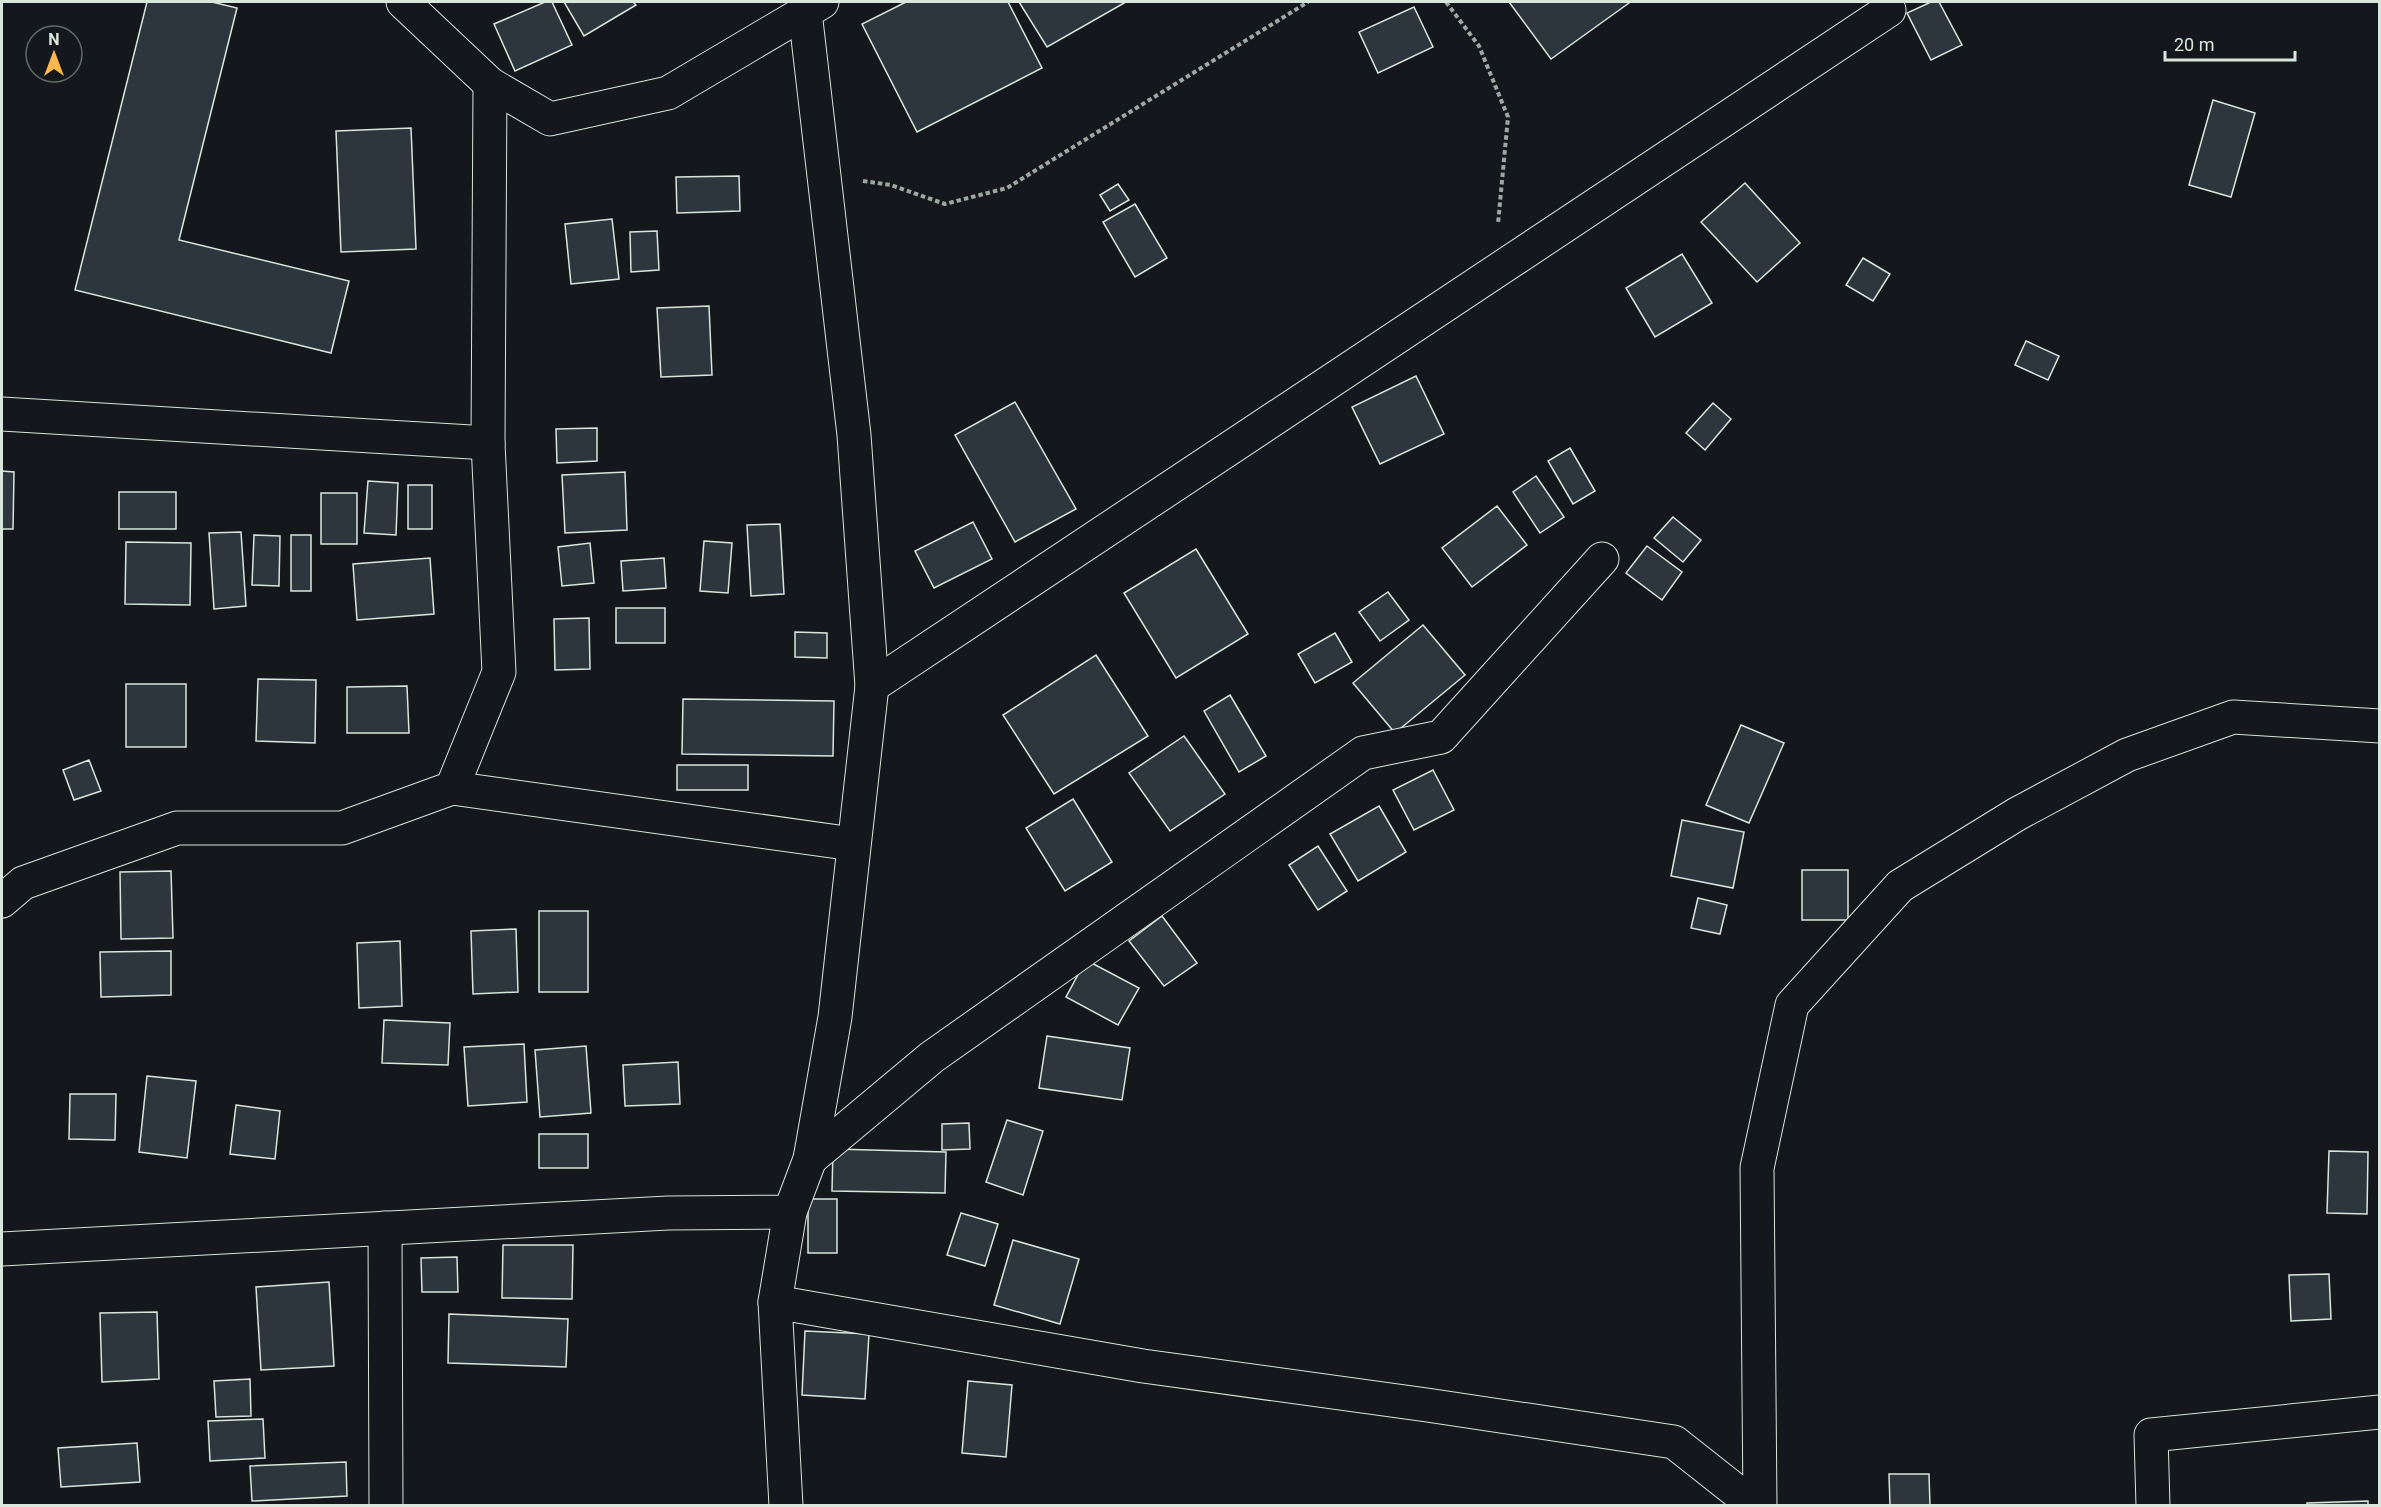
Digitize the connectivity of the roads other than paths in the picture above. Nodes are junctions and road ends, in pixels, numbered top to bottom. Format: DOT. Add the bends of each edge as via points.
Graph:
graph roads {
  1 [pos="403,2"];
  2 [pos="814,7"];
  3 [pos="1889,10"];
  4 [pos="490,84"];
  5 [pos="2,414"];
  6 [pos="488,443"];
  7 [pos="1602,559"];
  8 [pos="872,686"];
  9 [pos="2379,726"];
  10 [pos="452,788"];
  11 [pos="853,844"];
  12 [pos="2,901"];
  13 [pos="810,1159"];
  14 [pos="790,1212"];
  15 [pos="385,1228"];
  16 [pos="2,1249"];
  17 [pos="775,1302"];
  18 [pos="2379,1412"];
  19 [pos="386,1506"];
  20 [pos="786,1506"];
  21 [pos="1755,1506"];
  22 [pos="1760,1506"];
  23 [pos="2153,1506"];
  1 -- 4 [label="street"];
  2 -- 4 [label="street" via="668,93 550,119"];
  2 -- 8 [label="street" via="824,177 854,435"];
  3 -- 8 [label="street"];
  4 -- 6 [label="street"];
  5 -- 6 [label="street"];
  6 -- 10 [label="street" via="499,672"];
  7 -- 13 [label="street" via="1441,737 1363,753 932,1058"];
  8 -- 11 [label="street"];
  9 -- 22 [label="street" via="2233,717 2127,755 2017,814 1900,886 1792,1005 1757,1168"];
  10 -- 11 [label="street"];
  10 -- 12 [label="street" via="342,828 177,828 23,883"];
  11 -- 13 [label="street" via="835,1017"];
  13 -- 14 [label="street"];
  14 -- 15 [label="street" via="668,1213"];
  14 -- 17 [label="street"];
  15 -- 16 [label="street"];
  15 -- 19 [label="street"];
  17 -- 20 [label="street"];
  17 -- 21 [label="street" via="1143,1366 1674,1442"];
  18 -- 23 [label="street" via="2151,1435"];
}
